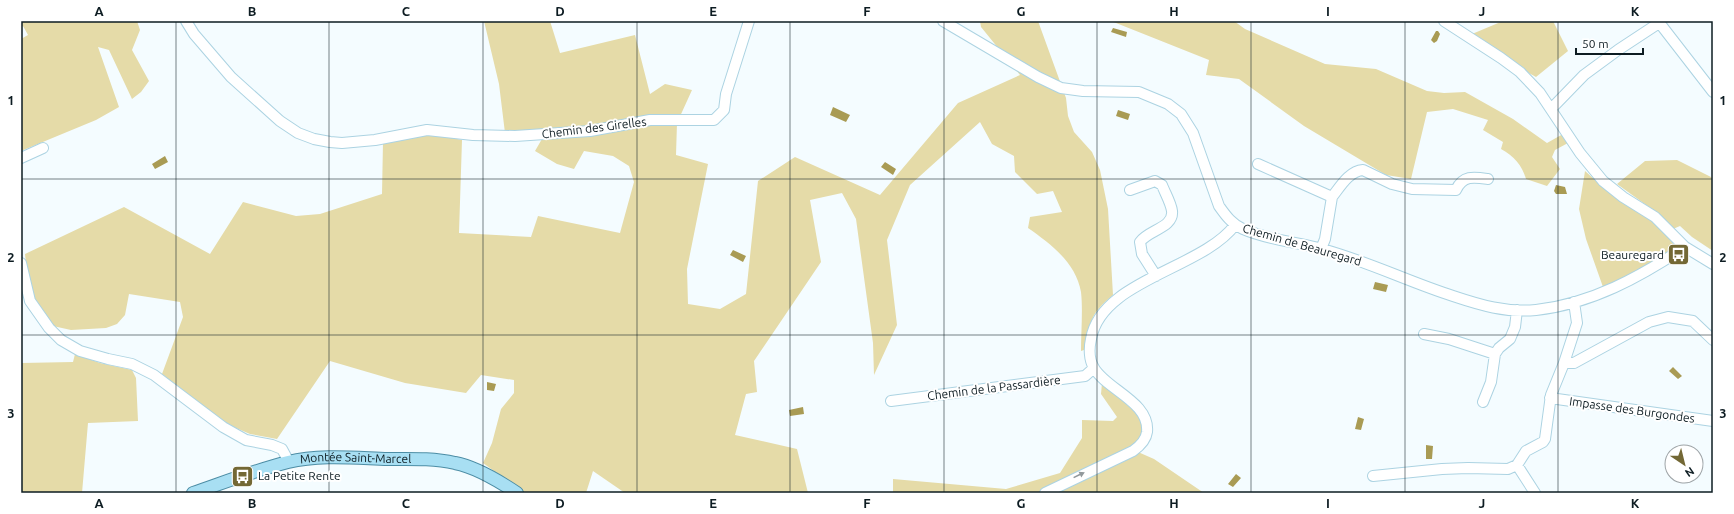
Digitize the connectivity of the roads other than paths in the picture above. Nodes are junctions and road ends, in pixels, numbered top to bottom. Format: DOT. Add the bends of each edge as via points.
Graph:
graph roads {
  1 [pos="186,21"];
  2 [pos="749,21"];
  3 [pos="943,21"];
  4 [pos="1444,21"];
  5 [pos="1658,22"];
  6 [pos="1713,92"];
  7 [pos="1551,109"];
  8 [pos="43,148"];
  9 [pos="21,158"];
  10 [pos="1258,164"];
  11 [pos="1488,180"];
  12 [pos="1130,190"];
  13 [pos="1332,197"];
  14 [pos="1235,225"];
  15 [pos="1685,247"];
  16 [pos="1321,248"];
  17 [pos="21,264"];
  18 [pos="1713,264"];
  19 [pos="1156,276"];
  20 [pos="1574,302"];
  21 [pos="1517,310"];
  22 [pos="1424,334"];
  23 [pos="1713,340"];
  24 [pos="1495,354"];
  25 [pos="1564,363"];
  26 [pos="1094,368"];
  27 [pos="1550,398"];
  28 [pos="891,401"];
  29 [pos="1483,402"];
  30 [pos="1713,421"];
  31 [pos="289,462"];
  32 [pos="1517,465"];
  33 [pos="1373,476"];
  34 [pos="193,493"];
  35 [pos="517,493"];
  36 [pos="1045,493"];
  37 [pos="1535,493"];
  1 -- 2 [label="street, Chemin des Girelles" via="194,34 232,77 280,121 298,133 314,139 342,143 428,130 479,136 515,136 590,131 650,120 714,120 724,110 726,94"];
  3 -- 14 [label="street, Chemin de Beauregard" via="1038,78 1061,88 1139,92 1168,104 1181,114 1193,133 1216,198 1224,214"];
  4 -- 7 [label="street" via="1520,72"];
  5 -- 6 [label="street"];
  5 -- 7 [label="street" via="1584,75"];
  7 -- 15 [label="street" via="1580,154 1603,181 1623,198 1655,217"];
  8 -- 9 [label="street"];
  10 -- 13 [label="street"];
  11 -- 13 [label="street" via="1471,177 1458,184 1456,190 1412,189 1392,184 1360,170 1347,178"];
  12 -- 19 [label="street" via="1155,181 1159,182 1172,210 1170,220 1148,233 1140,242 1142,254"];
  13 -- 16 [label="street" via="1325,240"];
  14 -- 16 [label="street, Chemin de Beauregard" via="1285,241"];
  14 -- 19 [label="street" via="1225,236 1206,249"];
  15 -- 18 [label="street"];
  15 -- 20 [label="street, Chemin de Beauregard" via="1637,277"];
  16 -- 21 [label="street, Chemin de Beauregard" via="1473,302 1502,310"];
  17 -- 31 [label="street" via="30,301 61,340 80,351 132,364 154,375 223,427 246,440 282,449"];
  19 -- 26 [label="street" via="1119,297 1102,314 1090,343"];
  20 -- 21 [label="street, Chemin de Beauregard" via="1552,308"];
  20 -- 25 [label="street" via="1577,323"];
  21 -- 24 [label="street" via="1515,327 1510,339"];
  22 -- 24 [label="street"];
  23 -- 25 [label="street" via="1693,321 1662,317 1574,362"];
  24 -- 29 [label="street" via="1491,382"];
  25 -- 27 [label="street"];
  26 -- 28 [label="street, Chemin de la Passardière" via="1085,376"];
  36 -- 26 [label="street, one-way" via="1138,447 1146,434 1147,426 1142,413"];
  27 -- 30 [label="street, Impasse des Burgondes"];
  27 -- 32 [label="street" via="1545,439 1526,451"];
  31 -- 34 [label="main road, Montée Saint-Marcel"];
  31 -- 35 [label="main road, Montée Saint-Marcel" via="350,458 442,461 472,469"];
  32 -- 33 [label="street" via="1508,469 1442,469"];
  32 -- 37 [label="street"];
}
